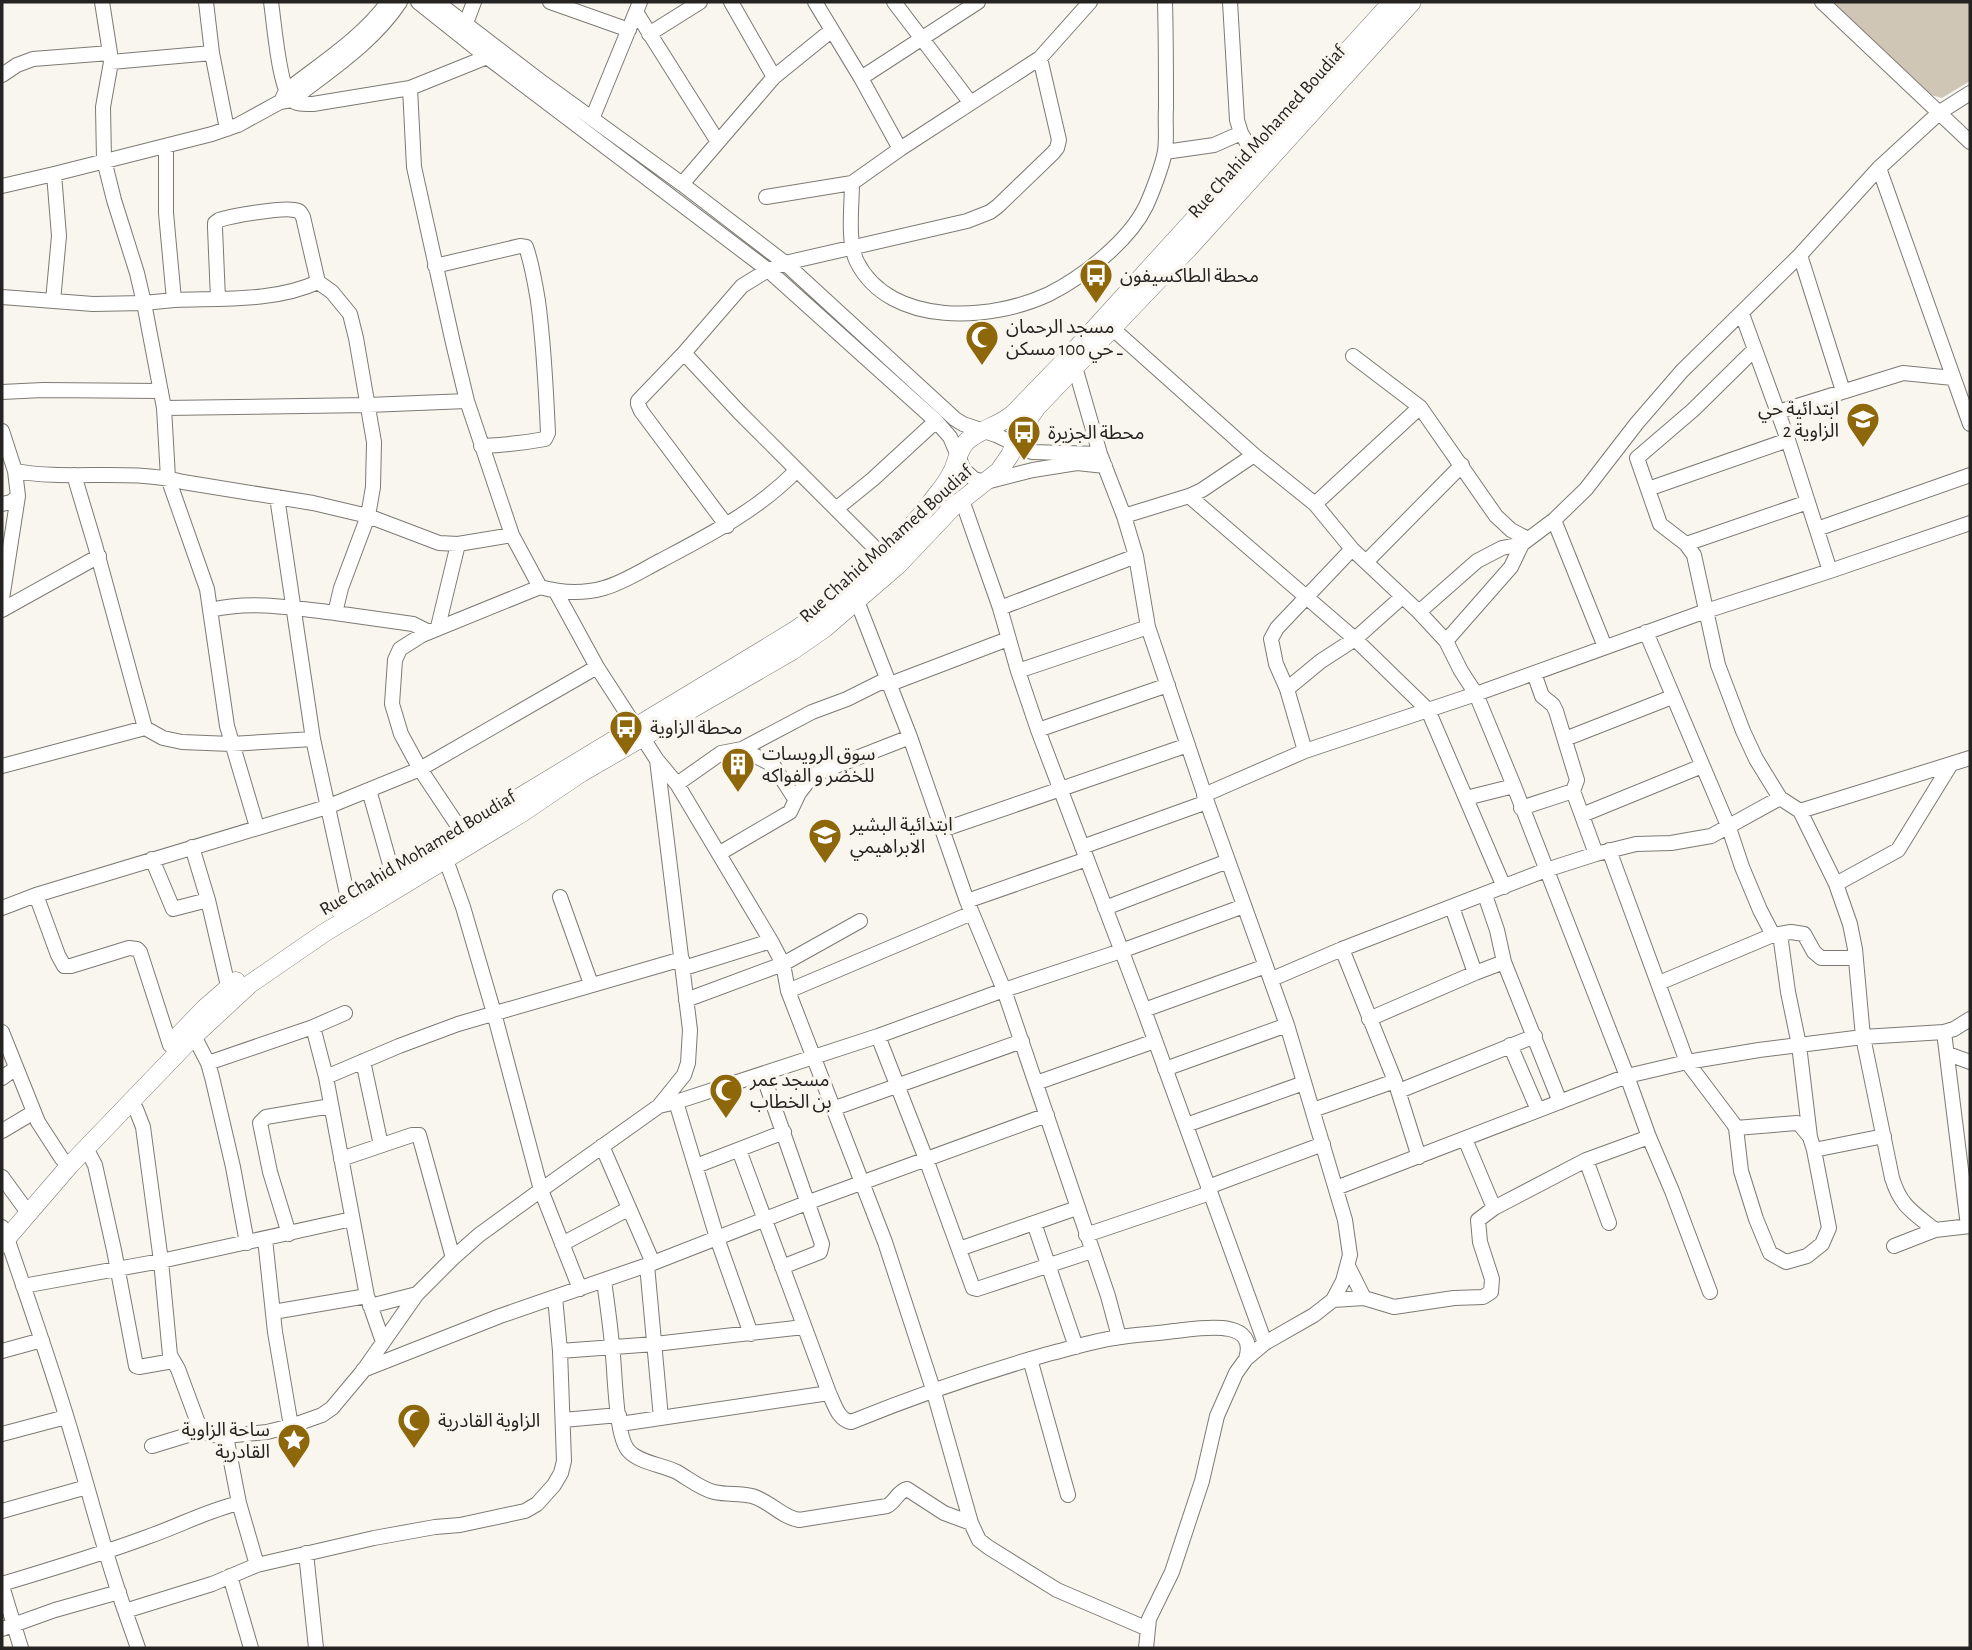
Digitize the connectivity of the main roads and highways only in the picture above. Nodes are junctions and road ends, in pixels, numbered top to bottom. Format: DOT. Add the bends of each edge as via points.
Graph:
graph roads {
  1 [pos="1392,2"];
  2 [pos="1412,2"];
  3 [pos="851,600"];
  4 [pos="639,732"];
  5 [pos="26,1210"];
  6 [pos="3,1234"];
  1 -- 3 [label="main road, Rue Chahid Mohamed Boudiaf" via="1021,406 967,440 938,493"];
  2 -- 3 [label="main road, Rue Chahid Mohamed Boudiaf" via="1037,407 1005,463 898,565"];
  3 -- 4 [label="main road, Rue Chahid Mohamed Boudiaf" via="792,651 753,665"];
  4 -- 5 [label="main road, Rue Chahid Mohamed Boudiaf" via="523,813 266,972 194,1036"];
  4 -- 5 [label="main road, Rue Chahid Mohamed Boudiaf" via="462,832 228,986 62,1159"];
  5 -- 6 [label="main road, Rue Chahid Mohamed Boudiaf"];
}
